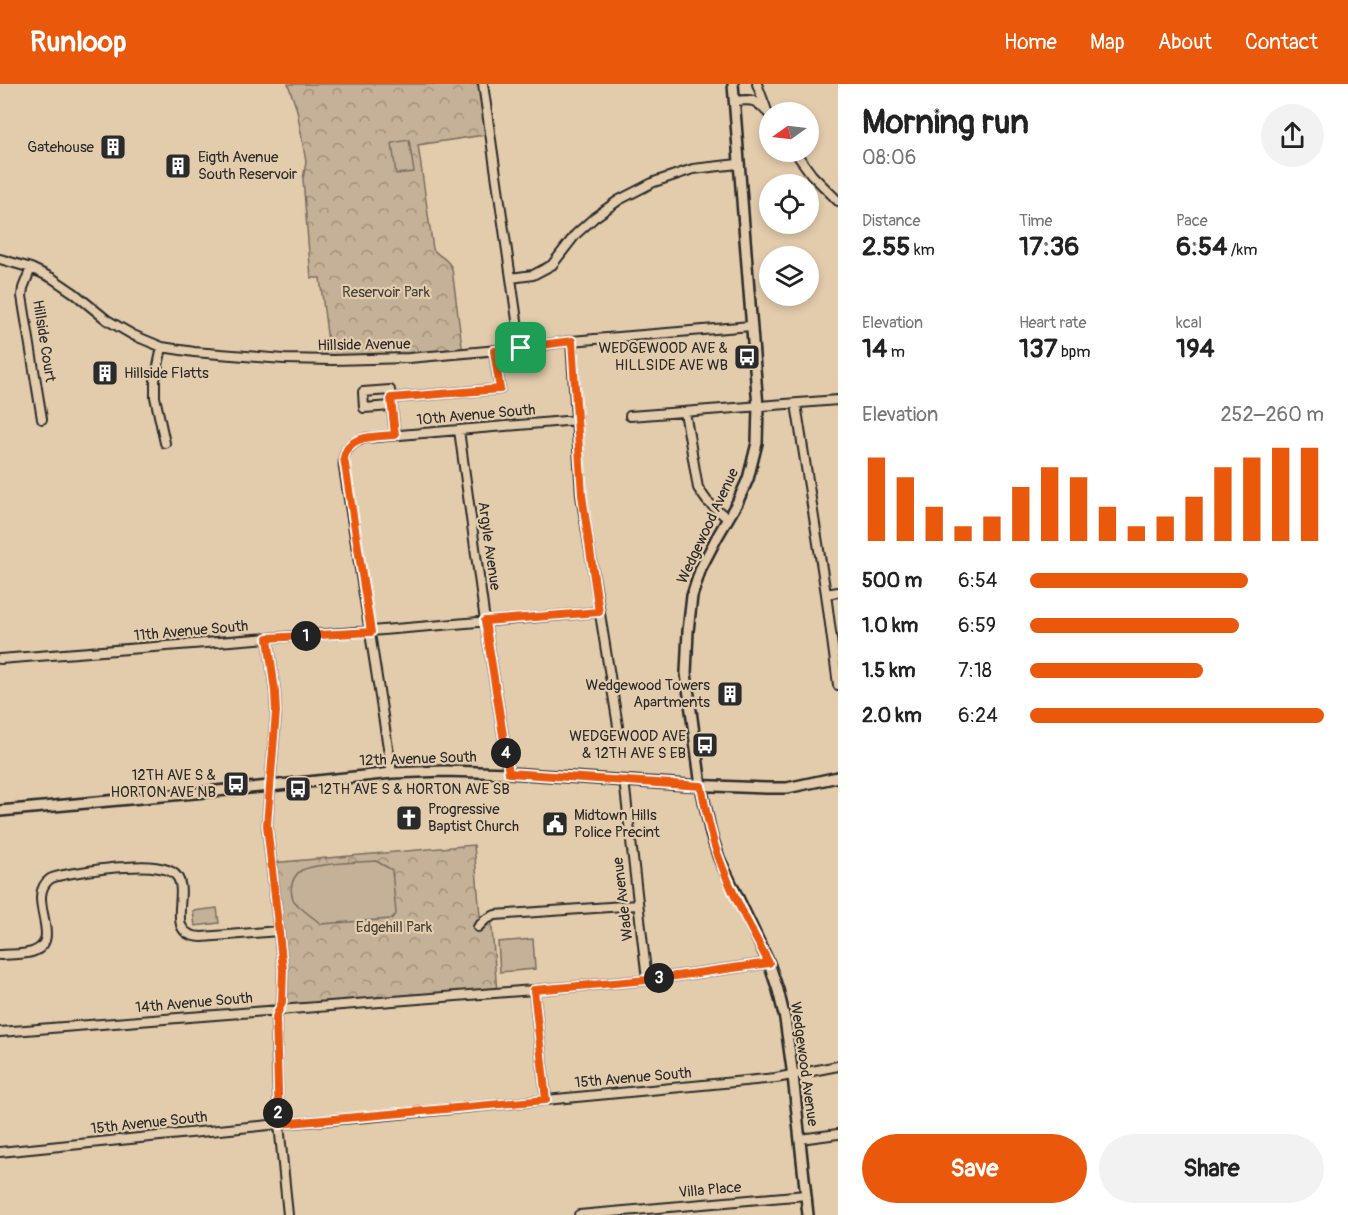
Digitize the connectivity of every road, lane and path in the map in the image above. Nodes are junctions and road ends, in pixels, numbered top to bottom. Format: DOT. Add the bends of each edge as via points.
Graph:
graph roads {
  1 [pos="483,84"];
  2 [pos="733,84"];
  3 [pos="757,84"];
  4 [pos="734,101"];
  5 [pos="764,102"];
  6 [pos="759,104"];
  7 [pos="802,162"];
  8 [pos="738,164"];
  9 [pos="838,201"];
  10 [pos="0,259"];
  11 [pos="31,268"];
  12 [pos="511,278"];
  13 [pos="751,326"];
  14 [pos="572,341"];
  15 [pos="162,346"];
  16 [pos="521,348"];
  17 [pos="494,351"];
  18 [pos="838,400"];
  19 [pos="796,404"];
  20 [pos="758,407"];
  21 [pos="685,412"];
  22 [pos="630,416"];
  23 [pos="42,418"];
  24 [pos="577,420"];
  25 [pos="459,430"];
  26 [pos="395,435"];
  27 [pos="165,443"];
  28 [pos="728,519"];
  29 [pos="838,592"];
  30 [pos="826,594"];
  31 [pos="599,612"];
  32 [pos="485,621"];
  33 [pos="371,632"];
  34 [pos="268,638"];
  35 [pos="0,659"];
  36 [pos="838,685"];
  37 [pos="618,726"];
  38 [pos="392,772"];
  39 [pos="509,773"];
  40 [pos="838,777"];
  41 [pos="624,780"];
  42 [pos="270,786"];
  43 [pos="701,786"];
  44 [pos="0,811"];
  45 [pos="638,905"];
  46 [pos="478,927"];
  47 [pos="279,931"];
  48 [pos="0,955"];
  49 [pos="769,963"];
  50 [pos="647,980"];
  51 [pos="534,990"];
  52 [pos="279,1010"];
  53 [pos="0,1032"];
  54 [pos="838,1066"];
  55 [pos="793,1076"];
  56 [pos="546,1100"];
  57 [pos="279,1124"];
  58 [pos="838,1134"];
  59 [pos="800,1139"];
  60 [pos="0,1152"];
  61 [pos="806,1195"];
  62 [pos="288,1215"];
  63 [pos="579,1215"];
  64 [pos="808,1215"];
  1 -- 12 [label="street"];
  2 -- 4 [label="main road, Wedgewood Avenue"];
  3 -- 5 [label="street"];
  4 -- 6 [label="street" via="752,100"];
  4 -- 8 [label="main road, Wedgewood Avenue"];
  7 -- 9 [label="street"];
  8 -- 12 [label="street" via="693,169 654,182 595,217 552,265 532,275"];
  8 -- 13 [label="main road, Wedgewood Avenue"];
  10 -- 11 [label="street, Hillside Avenue"];
  11 -- 15 [label="street, Hillside Avenue" via="67,288 116,326"];
  11 -- 23 [label="street, Hillside Court" via="22,296"];
  12 -- 16 [label="street"];
  13 -- 14 [label="street, Hillside Avenue"];
  13 -- 20 [label="main road, Wedgewood Avenue"];
  14 -- 16 [label="street, Hillside Avenue"];
  14 -- 24 [label="street"];
  15 -- 17 [label="street, Hillside Avenue" via="194,352 333,360"];
  15 -- 27 [label="street" via="155,388"];
  16 -- 17 [label="street, Hillside Avenue"];
  17 -- 26 [label="street" via="500,389 392,402"];
  18 -- 19 [label="street"];
  19 -- 20 [label="street"];
  19 -- 30 [label="street"];
  20 -- 21 [label="street"];
  20 -- 28 [label="main road, Wedgewood Avenue" via="757,443 748,479"];
  21 -- 22 [label="street"];
  21 -- 28 [label="street" via="698,488 706,501"];
  24 -- 25 [label="street, 10th Avenue South"];
  24 -- 31 [label="street" via="582,495"];
  25 -- 26 [label="street, 10th Avenue South"];
  25 -- 32 [label="street, Argyle Avenue"];
  26 -- 33 [label="street, 10th Avenue South" via="354,442 346,450 344,463"];
  28 -- 43 [label="main road, Wedgewood Avenue" via="701,568 692,596 688,631 686,673"];
  29 -- 30 [label="street"];
  30 -- 36 [label="street"];
  31 -- 32 [label="street, 11th Avenue South"];
  31 -- 37 [label="street"];
  32 -- 33 [label="street, 11th Avenue South"];
  32 -- 39 [label="street, Argyle Avenue"];
  33 -- 34 [label="street, 11th Avenue South"];
  33 -- 38 [label="street"];
  34 -- 35 [label="street, 11th Avenue South"];
  34 -- 42 [label="street" via="276,712"];
  38 -- 39 [label="main road, 12th Avenue South"];
  38 -- 42 [label="main road, 12th Avenue South"];
  39 -- 41 [label="main road, 12th Avenue South"];
  40 -- 43 [label="main road, 12th Avenue South" via="787,788"];
  41 -- 43 [label="main road, 12th Avenue South"];
  41 -- 45 [label="street, Wade Avenue"];
  42 -- 44 [label="main road, 12th Avenue South"];
  42 -- 47 [label="street" via="267,825"];
  43 -- 49 [label="main road, Wedgewood Avenue" via="719,858"];
  45 -- 46 [label="street" via="495,915"];
  45 -- 50 [label="street, Wade Avenue"];
  47 -- 48 [label="street" via="192,936 180,921 181,886 176,875 160,868 123,867 50,878 40,893 47,931 42,945 30,953"];
  47 -- 52 [label="street" via="283,969"];
  49 -- 50 [label="street, 14th Avenue South"];
  49 -- 55 [label="main road, Wedgewood Avenue" via="785,1019"];
  50 -- 51 [label="street, 14th Avenue South"];
  51 -- 52 [label="street, 14th Avenue South"];
  51 -- 56 [label="street"];
  52 -- 53 [label="street, 14th Avenue South"];
  52 -- 57 [label="street"];
  54 -- 55 [label="street, 15th Avenue South"];
  55 -- 56 [label="street, 15th Avenue South"];
  55 -- 59 [label="main road, Wedgewood Avenue"];
  56 -- 57 [label="street, 15th Avenue South"];
  57 -- 60 [label="street, 15th Avenue South"];
  57 -- 62 [label="street"];
  58 -- 59 [label="street"];
  59 -- 61 [label="main road, Wedgewood Avenue"];
  61 -- 63 [label="street, Villa Place"];
  61 -- 64 [label="main road, Wedgewood Avenue"];
}
